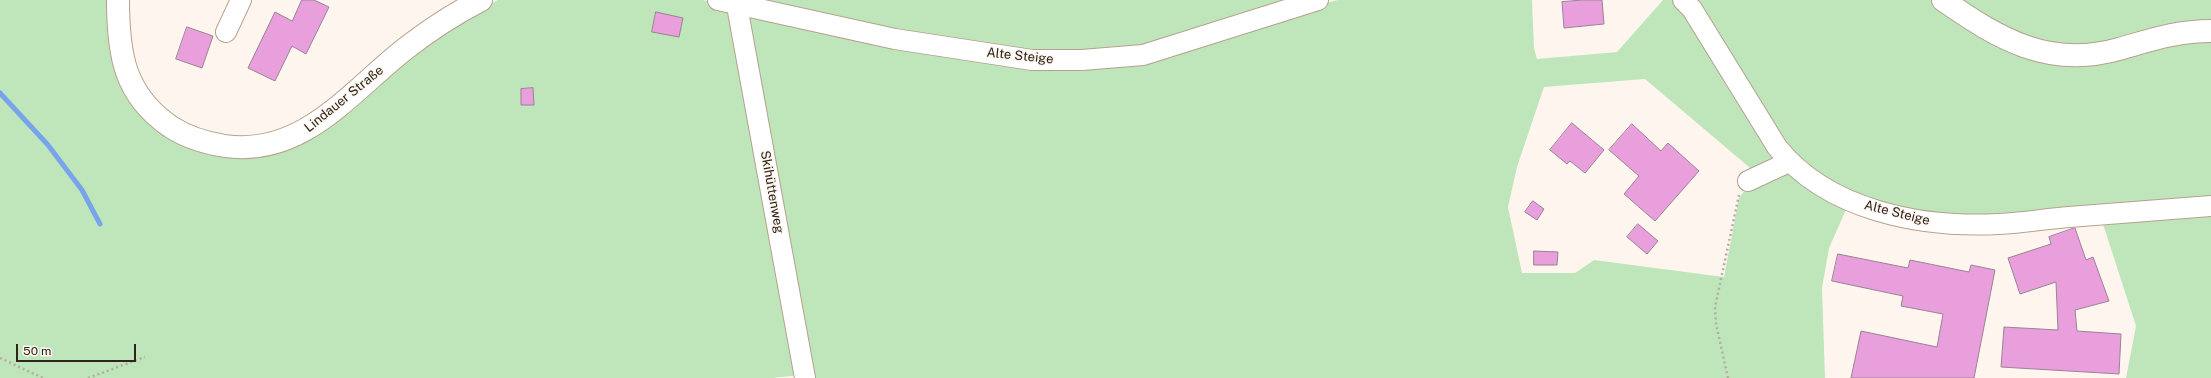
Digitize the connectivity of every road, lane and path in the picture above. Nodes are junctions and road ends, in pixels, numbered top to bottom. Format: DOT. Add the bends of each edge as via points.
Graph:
graph roads {
  1 [pos="118,0"];
  2 [pos="241,0"];
  3 [pos="481,0"];
  4 [pos="718,0"];
  5 [pos="1318,0"];
  6 [pos="1683,0"];
  7 [pos="1943,0"];
  8 [pos="737,6"];
  9 [pos="2211,31"];
  10 [pos="226,32"];
  11 [pos="1789,162"];
  12 [pos="1748,181"];
  13 [pos="2211,206"];
  14 [pos="145,357"];
  15 [pos="0,358"];
  16 [pos="43,378"];
  17 [pos="88,378"];
  18 [pos="805,378"];
  19 [pos="1728,378"];
  1 -- 3 [label="main road, Lindauer Straße" via="118,37 126,69 137,96 158,118 182,134 209,144 242,148 272,144 302,133 331,113 405,49 450,16"];
  2 -- 10 [label="street"];
  4 -- 8 [label="street, Alte Steige"];
  5 -- 8 [label="street, Alte Steige" via="1144,55 1082,60 1032,60 895,39"];
  6 -- 11 [label="street, Alte Steige" via="1692,9"];
  7 -- 9 [label="main road" via="1995,33 2028,49 2057,55 2089,56 2161,36"];
  8 -- 18 [label="street, Skihüttenweg"];
  11 -- 12 [label="street"];
  11 -- 13 [label="street, Alte Steige" via="1830,190 1871,210 1941,223 2000,224"];
  12 -- 19 [label="path" via="1737,198 1715,307 1716,324"];
  14 -- 17 [label="path"];
  15 -- 16 [label="path"];
}
